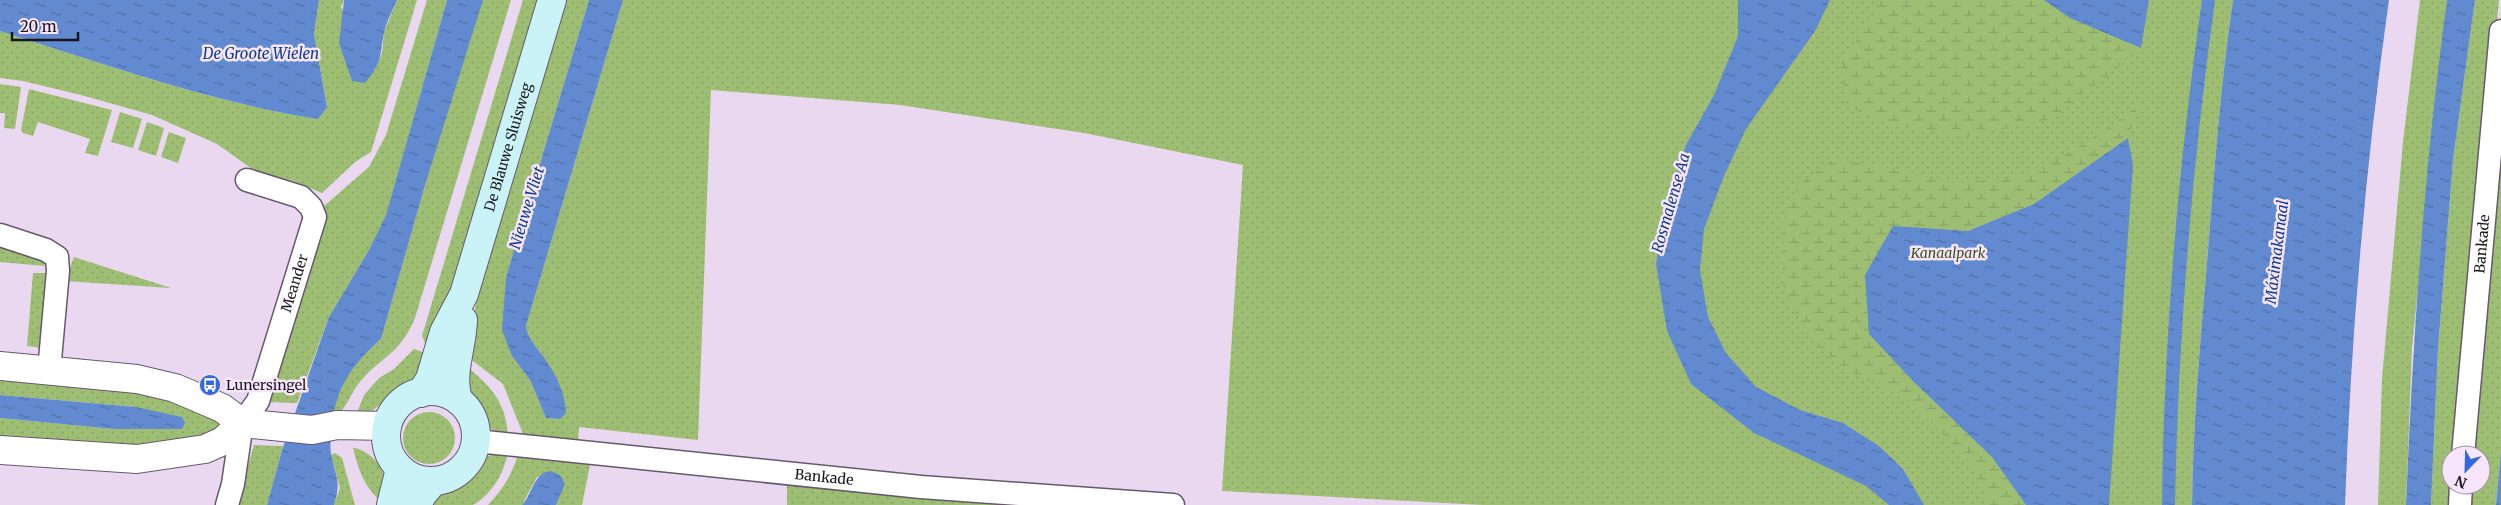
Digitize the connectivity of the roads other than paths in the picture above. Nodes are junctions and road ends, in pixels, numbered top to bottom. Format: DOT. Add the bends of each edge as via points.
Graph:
graph roads {
  1 [pos="552,0"];
  2 [pos="2501,31"];
  3 [pos="247,180"];
  4 [pos="0,235"];
  5 [pos="464,294"];
  6 [pos="0,366"];
  7 [pos="49,371"];
  8 [pos="421,393"];
  9 [pos="458,400"];
  10 [pos="254,424"];
  11 [pos="387,435"];
  12 [pos="476,441"];
  13 [pos="2464,445"];
  14 [pos="0,450"];
  15 [pos="400,469"];
  16 [pos="434,481"];
  17 [pos="227,505"];
  18 [pos="391,505"];
  19 [pos="417,505"];
  20 [pos="1173,505"];
  1 -- 5 [label="main road, De Blauwe Sluisweg"];
  2 -- 13 [label="street, Bankade"];
  3 -- 10 [label="street, Meander" via="302,197 315,216 260,394"];
  4 -- 7 [label="street" via="46,250 57,257"];
  5 -- 8 [label="main road, De Blauwe Sluisweg" via="444,332 430,379"];
  5 -- 9 [label="main road, De Blauwe Sluisweg" via="462,339 453,383"];
  6 -- 7 [label="street"];
  7 -- 10 [label="street" via="137,379 175,388"];
  8 -- 9 [label="main road" via="436,392"];
  8 -- 11 [label="main road" via="399,405"];
  9 -- 12 [label="main road" via="472,418"];
  10 -- 11 [label="street"];
  10 -- 14 [label="street" via="205,449 137,459"];
  10 -- 17 [label="street"];
  11 -- 15 [label="main road" via="391,457"];
  12 -- 16 [label="main road" via="472,456 462,469"];
  12 -- 20 [label="street, Bankade" via="921,487"];
  15 -- 16 [label="main road" via="419,480"];
  15 -- 18 [label="main road"];
  16 -- 19 [label="main road"];
}
